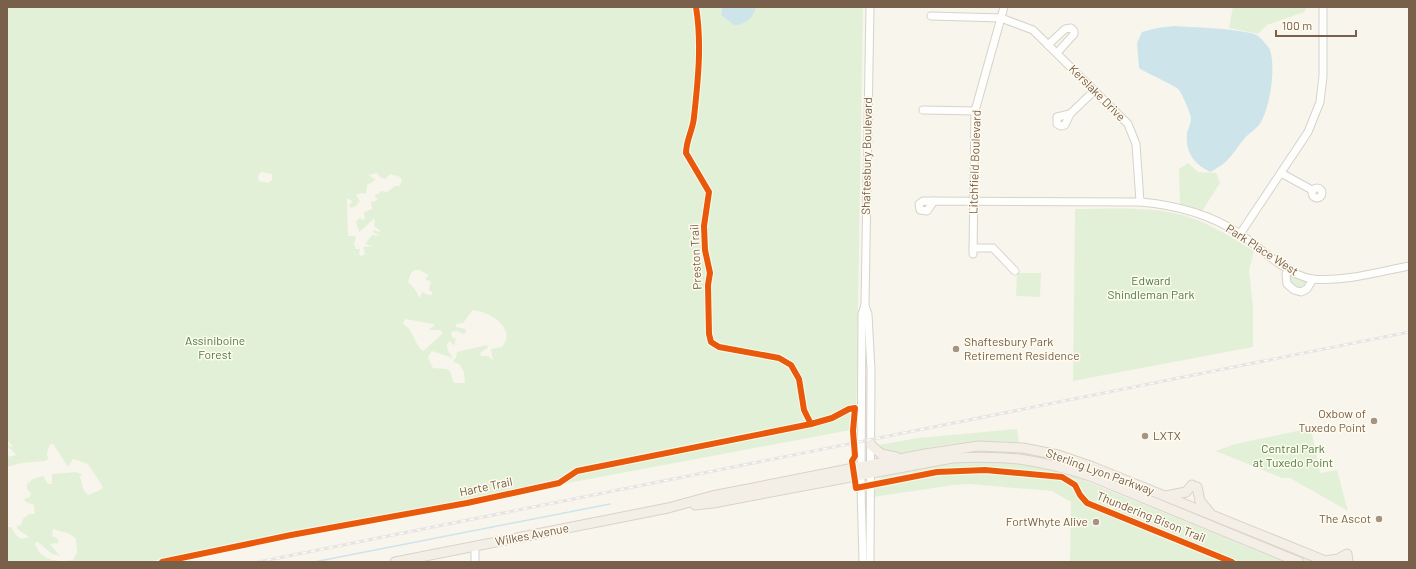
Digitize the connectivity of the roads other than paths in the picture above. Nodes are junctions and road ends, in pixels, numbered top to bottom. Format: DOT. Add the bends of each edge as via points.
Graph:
graph roads {
  1 [pos="870,7"];
  2 [pos="1004,7"];
  3 [pos="1323,7"];
  4 [pos="931,16"];
  5 [pos="1001,18"];
  6 [pos="1048,45"];
  7 [pos="1057,53"];
  8 [pos="1095,90"];
  9 [pos="923,110"];
  10 [pos="975,111"];
  11 [pos="1070,114"];
  12 [pos="1281,173"];
  13 [pos="1312,190"];
  14 [pos="934,201"];
  15 [pos="974,201"];
  16 [pos="1140,202"];
  17 [pos="1240,234"];
  18 [pos="1409,266"];
  19 [pos="1289,269"];
  20 [pos="1015,271"];
  21 [pos="1313,279"];
  22 [pos="865,306"];
  23 [pos="871,445"];
  24 [pos="925,454"];
  25 [pos="865,470"];
  26 [pos="1164,496"];
  27 [pos="1213,515"];
  28 [pos="475,546"];
  29 [pos="1327,561"];
  30 [pos="396,562"];
  31 [pos="475,562"];
  32 [pos="863,562"];
  33 [pos="870,562"];
  34 [pos="1299,562"];
  35 [pos="1348,562"];
  1 -- 22 [label="street, Shaftesbury Boulevard"];
  2 -- 5 [label="street, Litchfield Boulevard"];
  3 -- 12 [label="street" via="1323,76 1320,102 1308,132"];
  4 -- 5 [label="street, Kerslake Drive"];
  5 -- 6 [label="street, Kerslake Drive" via="1033,30"];
  5 -- 10 [label="street, Litchfield Boulevard"];
  6 -- 7 [label="street, Kerslake Drive"];
  6 -- 7 [label="street" via="1065,29 1071,28 1074,34"];
  7 -- 8 [label="street, Kerslake Drive"];
  8 -- 11 [label="street"];
  8 -- 16 [label="street, Kerslake Drive" via="1128,124 1136,144"];
  9 -- 10 [label="street"];
  10 -- 15 [label="street, Litchfield Boulevard"];
  12 -- 13 [label="street"];
  12 -- 17 [label="street"];
  14 -- 15 [label="street, Park Place West"];
  15 -- 16 [label="street, Park Place West"];
  15 -- 20 [label="street, Litchfield Boulevard" via="973,251 993,248"];
  16 -- 17 [label="street, Park Place West" via="1180,208 1207,216"];
  17 -- 19 [label="street, Park Place West"];
  18 -- 21 [label="street, Park Place West" via="1347,277"];
  19 -- 21 [label="street, Park Place West"];
  19 -- 21 [label="street" via="1286,274 1287,284 1294,290 1301,292 1307,289"];
  22 -- 23 [label="street, Shaftesbury Boulevard" via="868,314 871,370"];
  22 -- 25 [label="street, Shaftesbury Boulevard" via="862,314"];
  23 -- 24 [label="main road" via="886,456"];
  23 -- 25 [label="street, Shaftesbury Boulevard"];
  24 -- 25 [label="main road, Sterling Lyon Parkway"];
  24 -- 26 [label="main road, Sterling Lyon Parkway" via="978,446 1041,450 1093,467"];
  25 -- 28 [label="main road, Wilkes Avenue" via="713,503 668,508"];
  25 -- 32 [label="street"];
  25 -- 33 [label="street"];
  25 -- 34 [label="main road, Sterling Lyon Parkway" via="952,458 989,456 1021,458 1056,465 1090,476"];
  26 -- 27 [label="main road, Sterling Lyon Parkway"];
  26 -- 27 [label="main road" via="1186,492 1195,486 1200,501"];
  27 -- 29 [label="main road, Sterling Lyon Parkway"];
  28 -- 30 [label="main road, Wilkes Avenue"];
  28 -- 31 [label="street"];
  29 -- 35 [label="main road" via="1347,554"];
}
